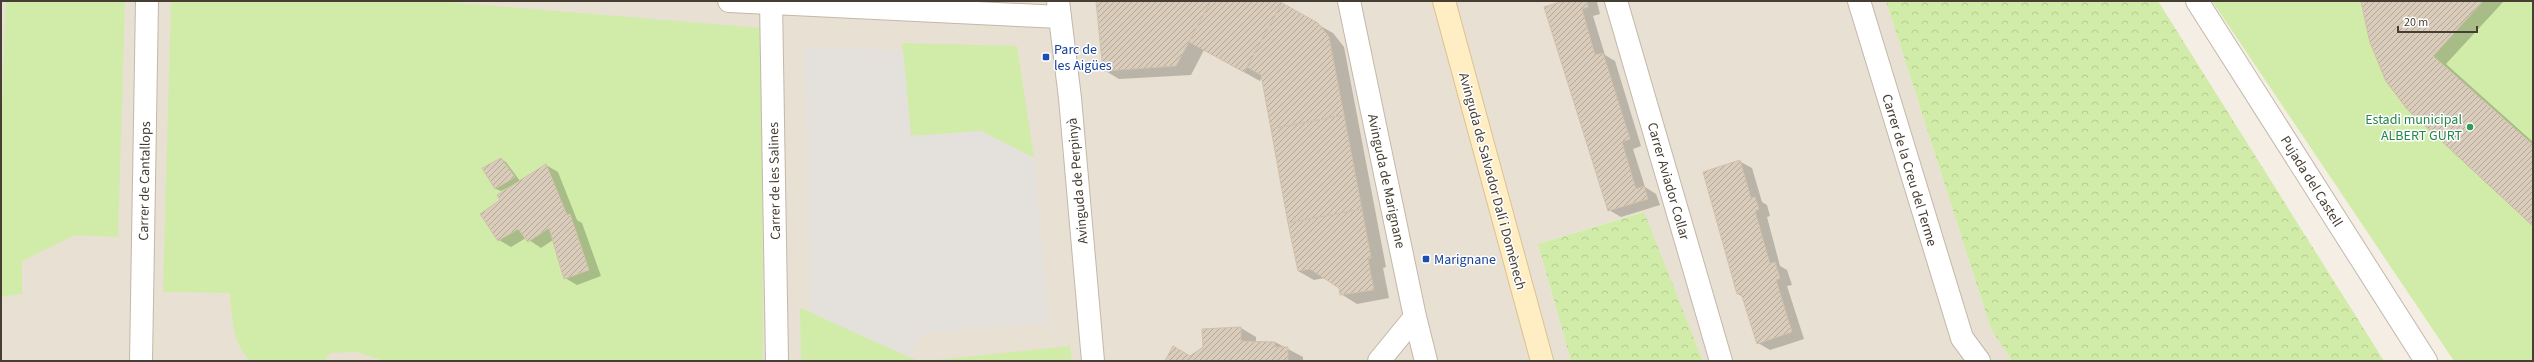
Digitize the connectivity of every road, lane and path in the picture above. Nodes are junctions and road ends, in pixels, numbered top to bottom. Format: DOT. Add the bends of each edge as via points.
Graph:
graph roads {
  1 [pos="147,1"];
  2 [pos="729,1"];
  3 [pos="1349,1"];
  4 [pos="1444,1"];
  5 [pos="1616,1"];
  6 [pos="1858,1"];
  7 [pos="2197,1"];
  8 [pos="771,2"];
  9 [pos="1059,9"];
  10 [pos="1415,317"];
  11 [pos="141,361"];
  12 [pos="777,361"];
  13 [pos="1093,361"];
  14 [pos="1379,361"];
  15 [pos="1426,361"];
  16 [pos="1542,361"];
  17 [pos="1721,361"];
  18 [pos="1979,361"];
  19 [pos="2426,361"];
  1 -- 11 [label="street, Carrer de Cantallops"];
  2 -- 8 [label="street"];
  3 -- 10 [label="street, Avinguda de Marignane"];
  4 -- 16 [label="main road, Avinguda de Salvador Dalí i Domènech"];
  5 -- 17 [label="street, Carrer Aviador Collar"];
  6 -- 18 [label="street, Carrer de la Creu del Terme" via="1962,338"];
  7 -- 19 [label="street, Pujada del Castell"];
  8 -- 9 [label="street"];
  8 -- 12 [label="street, Carrer de les Salines"];
  9 -- 13 [label="street, Avinguda de Perpinyà" via="1070,98"];
  10 -- 14 [label="street"];
  10 -- 15 [label="street, Avinguda de Marignane"];
}
